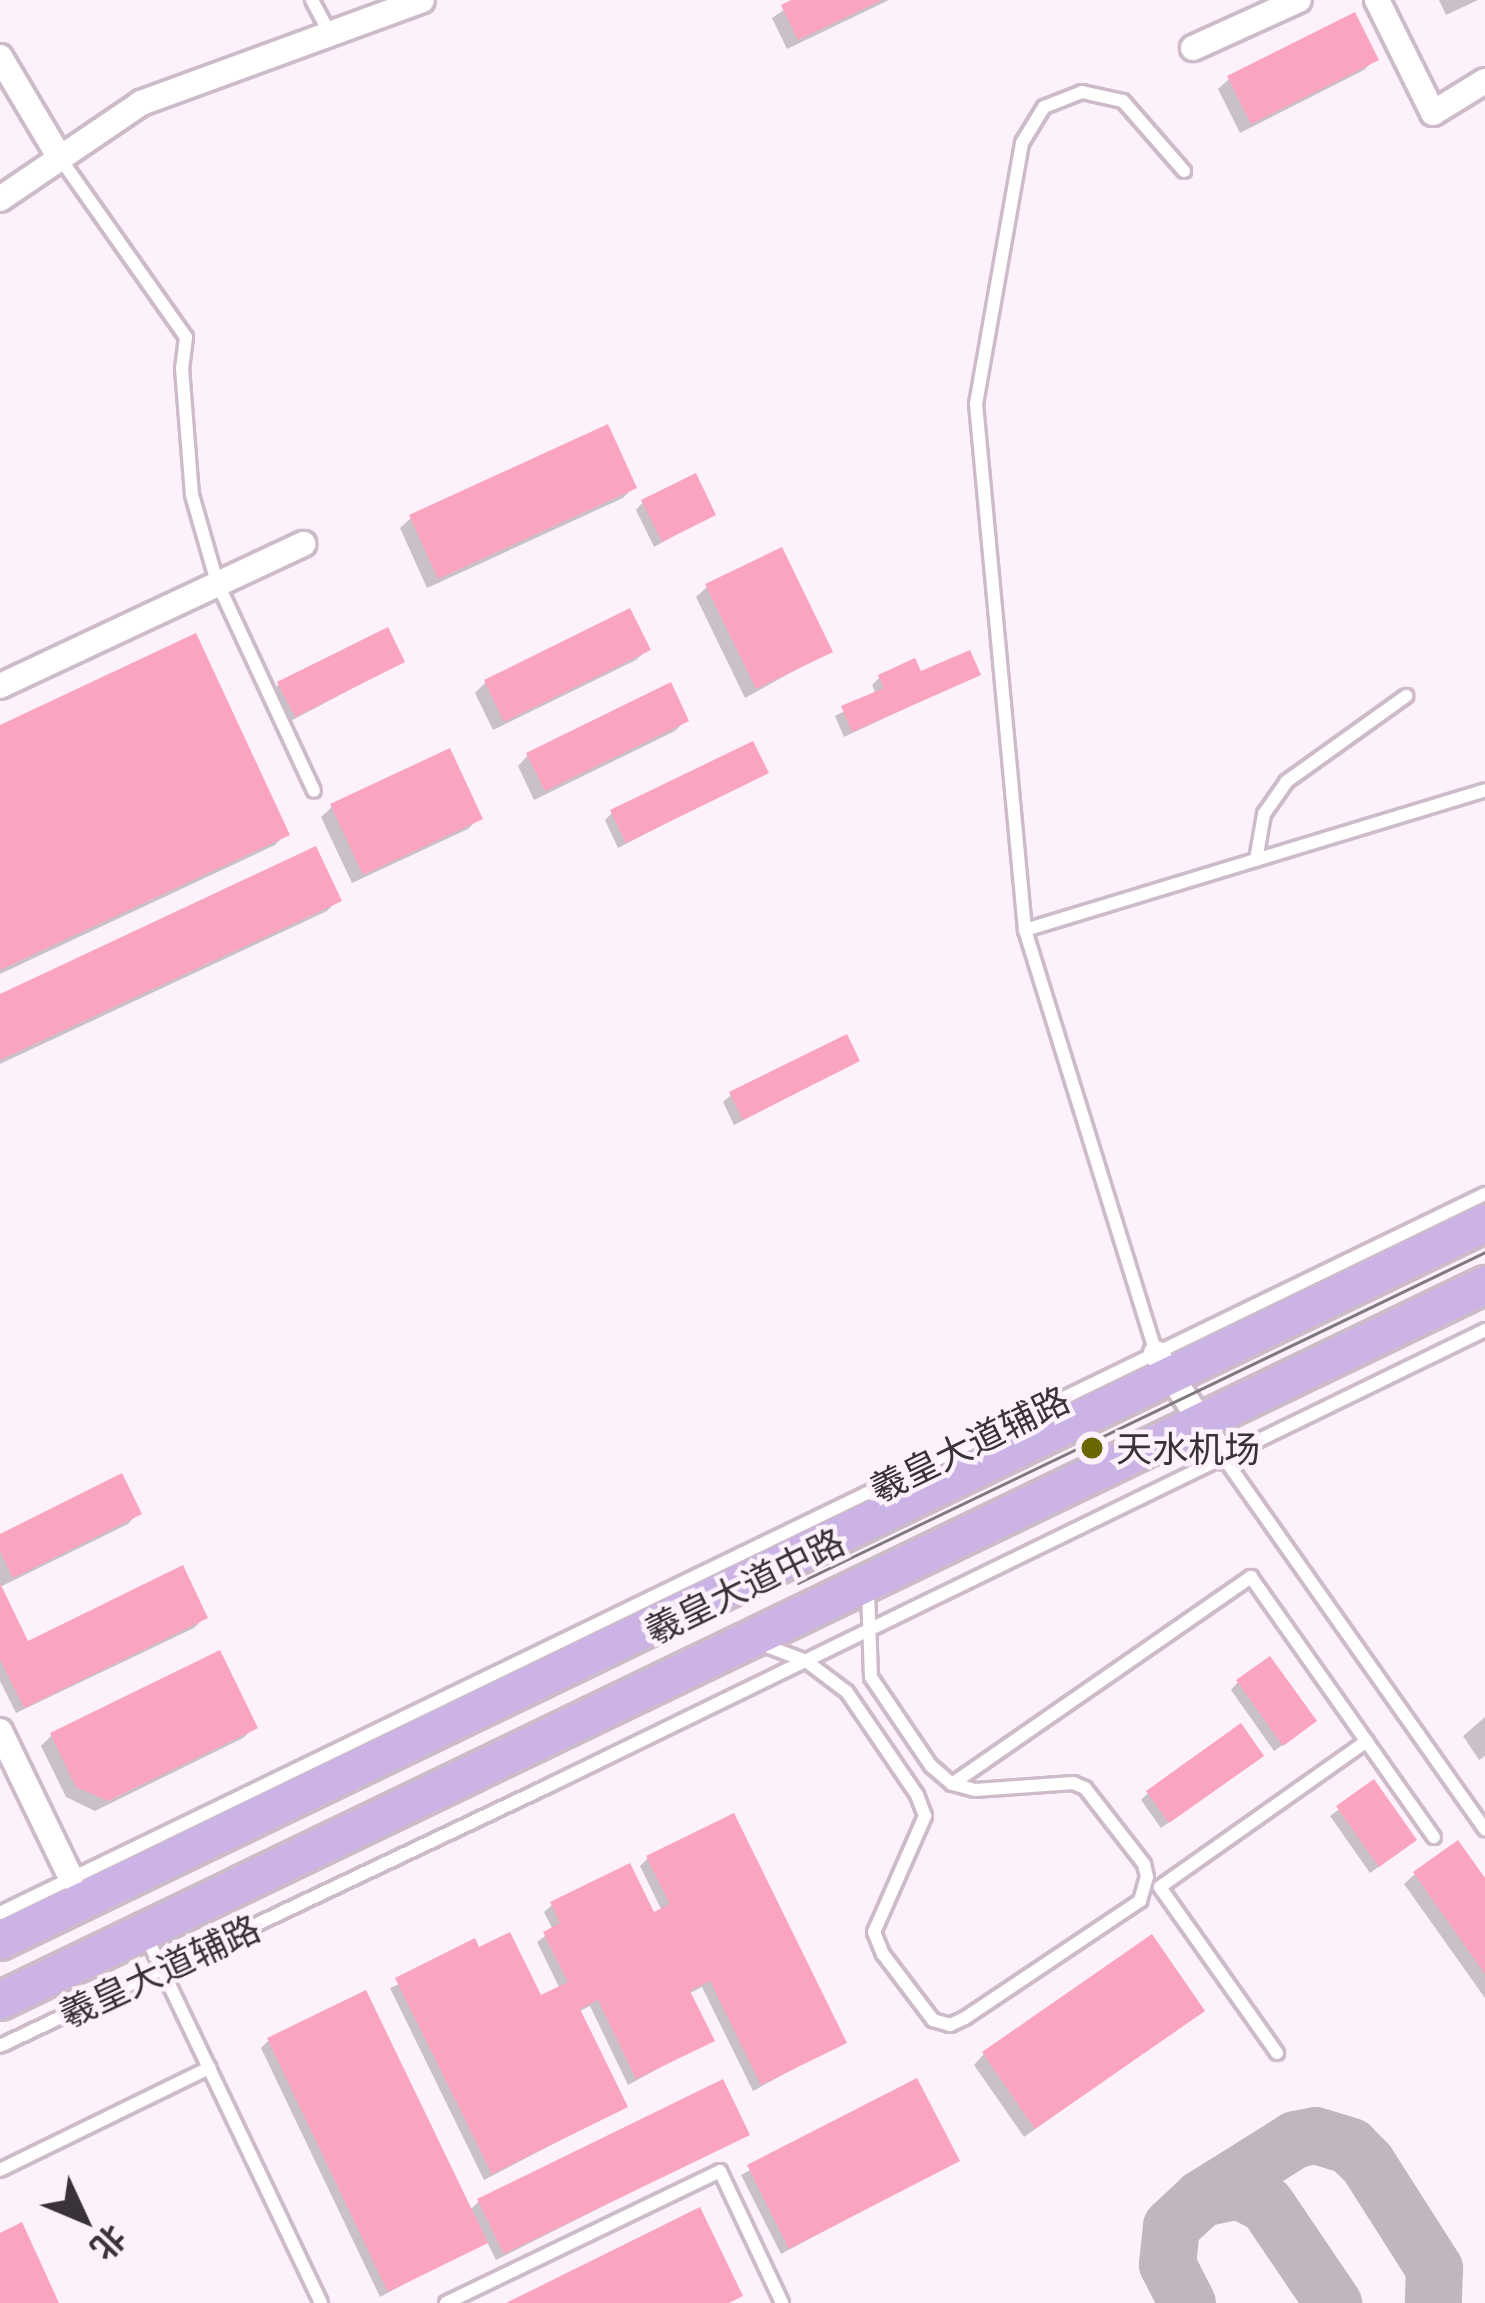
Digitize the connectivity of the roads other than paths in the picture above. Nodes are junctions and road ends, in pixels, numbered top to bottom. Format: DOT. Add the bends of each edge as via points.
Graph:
graph roads {
  1 [pos="312,0"];
  2 [pos="422,0"];
  3 [pos="1299,0"];
  4 [pos="1377,0"];
  5 [pos="331,35"];
  6 [pos="1193,48"];
  7 [pos="0,57"];
  8 [pos="1485,81"];
  9 [pos="61,158"];
  10 [pos="1184,171"];
  11 [pos="0,199"];
  12 [pos="303,544"];
  13 [pos="217,582"];
  14 [pos="0,686"];
  15 [pos="1406,696"];
  16 [pos="314,790"];
  17 [pos="1485,790"];
  18 [pos="1256,860"];
  19 [pos="1025,930"];
  20 [pos="1485,1194"];
  21 [pos="1485,1223"];
  22 [pos="1485,1285"];
  23 [pos="1485,1330"];
  24 [pos="1163,1364"];
  25 [pos="1200,1420"];
  26 [pos="1224,1457"];
  27 [pos="868,1582"];
  28 [pos="868,1631"];
  29 [pos="749,1639"];
  30 [pos="806,1661"];
  31 [pos="0,1731"];
  32 [pos="1366,1741"];
  33 [pos="952,1784"];
  34 [pos="1485,1830"];
  35 [pos="1434,1837"];
  36 [pos="1144,1864"];
  37 [pos="71,1878"];
  38 [pos="1160,1887"];
  39 [pos="1140,1901"];
  40 [pos="0,1912"];
  41 [pos="143,1932"];
  42 [pos="0,1941"];
  43 [pos="162,1969"];
  44 [pos="0,2001"];
  45 [pos="0,2046"];
  46 [pos="1277,2054"];
  47 [pos="209,2068"];
  48 [pos="0,2170"];
  49 [pos="321,2303"];
  50 [pos="446,2303"];
  51 [pos="782,2303"];
  1 -- 5 [label="lane"];
  2 -- 5 [label="street"];
  3 -- 6 [label="street"];
  4 -- 8 [label="street" via="1433,112"];
  5 -- 9 [label="street" via="141,104"];
  7 -- 9 [label="street"];
  9 -- 11 [label="street"];
  9 -- 13 [label="lane" via="186,337 192,495"];
  10 -- 19 [label="lane" via="1139,115 1103,93 1062,96 1044,107 1022,143 976,404"];
  12 -- 13 [label="street"];
  13 -- 14 [label="street"];
  13 -- 16 [label="lane"];
  15 -- 18 [label="lane" via="1286,782 1264,814"];
  17 -- 18 [label="lane"];
  18 -- 19 [label="lane"];
  19 -- 24 [label="lane"];
  20 -- 24 [label="lane, 羲皇大道辅路"];
  21 -- 24 [label="main road, 羲皇大道中路"];
  22 -- 25 [label="main road, 羲皇大道中路"];
  23 -- 26 [label="lane, 羲皇大道辅路"];
  24 -- 25 [label="street"];
  24 -- 37 [label="lane, 羲皇大道辅路"];
  24 -- 42 [label="main road, 羲皇大道中路"];
  25 -- 26 [label="street"];
  25 -- 27 [label="main road, 羲皇大道中路"];
  26 -- 28 [label="lane, 羲皇大道辅路"];
  26 -- 34 [label="lane"];
  27 -- 28 [label="lane"];
  27 -- 29 [label="main road, 羲皇大道中路"];
  28 -- 30 [label="lane, 羲皇大道辅路"];
  28 -- 33 [label="lane" via="871,1678"];
  29 -- 30 [label="lane"];
  29 -- 41 [label="main road, 羲皇大道中路"];
  30 -- 39 [label="lane" via="847,1692 925,1816 874,1932 933,2020 950,2026 965,2018"];
  30 -- 43 [label="lane, 羲皇大道辅路"];
  31 -- 37 [label="street"];
  32 -- 33 [label="lane" via="1252,1576"];
  32 -- 35 [label="lane"];
  32 -- 38 [label="lane"];
  33 -- 36 [label="lane" via="1085,1789"];
  36 -- 38 [label="lane"];
  36 -- 39 [label="lane"];
  37 -- 40 [label="lane, 羲皇大道辅路"];
  38 -- 39 [label="lane"];
  38 -- 46 [label="lane"];
  41 -- 43 [label="lane"];
  41 -- 44 [label="main road, 羲皇大道中路"];
  43 -- 45 [label="lane, 羲皇大道辅路"];
  43 -- 47 [label="lane"];
  47 -- 48 [label="lane"];
  47 -- 49 [label="lane"];
  50 -- 51 [label="lane" via="720,2171"];
}
